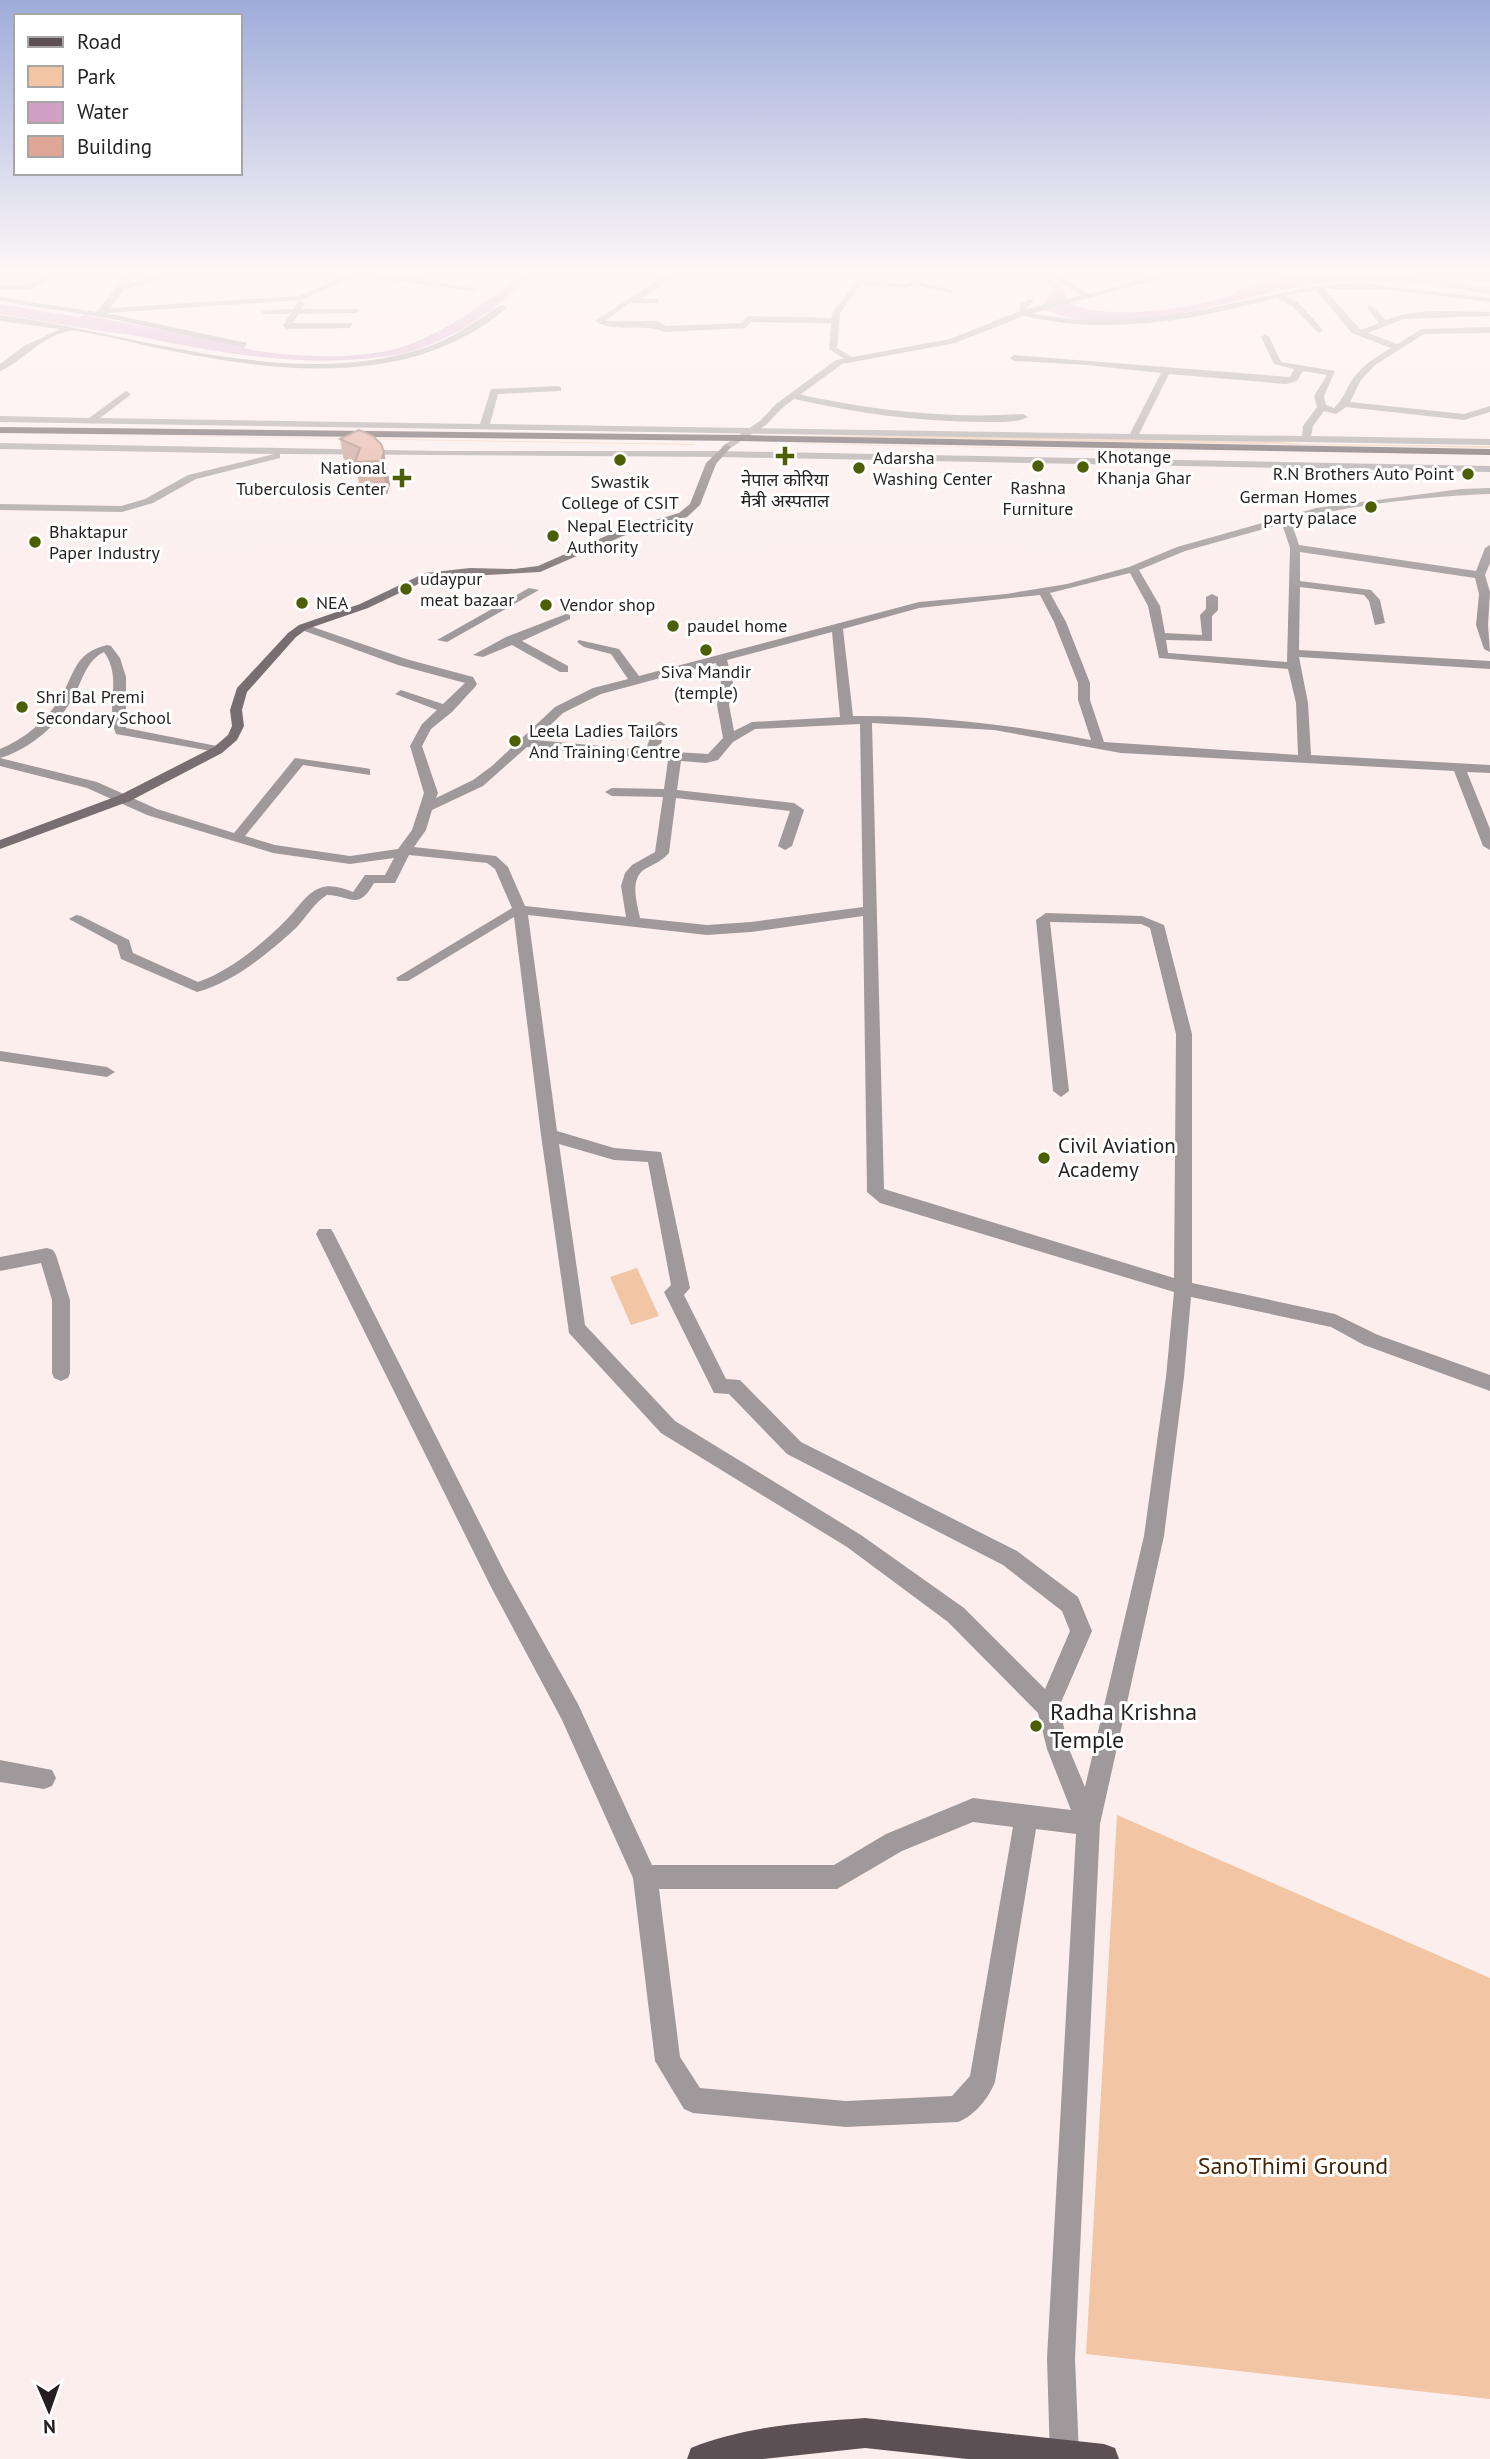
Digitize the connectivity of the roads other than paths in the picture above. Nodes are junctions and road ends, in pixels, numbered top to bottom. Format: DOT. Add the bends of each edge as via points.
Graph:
graph roads {
  1 [pos="804,388"];
  2 [pos="1158,388"];
  3 [pos="1324,388"];
  4 [pos="1352,388"];
  5 [pos="558,389"];
  6 [pos="126,394"];
  7 [pos="793,396"];
  8 [pos="1344,404"];
  9 [pos="1322,407"];
  10 [pos="1490,409"];
  11 [pos="1023,417"];
  12 [pos="1464,417"];
  13 [pos="0,419"];
  14 [pos="90,421"];
  15 [pos="484,426"];
  16 [pos="0,430"];
  17 [pos="752,432"];
  18 [pos="1134,436"];
  19 [pos="741,438"];
  20 [pos="0,439"];
  21 [pos="1307,439"];
  22 [pos="1471,441"];
  23 [pos="1490,442"];
  24 [pos="0,446"];
  25 [pos="308,451"];
  26 [pos="722,451"];
  27 [pos="1490,452"];
  28 [pos="1490,460"];
  29 [pos="1490,469"];
  30 [pos="1487,491"];
  31 [pos="1490,503"];
  32 [pos="0,507"];
  33 [pos="1285,519"];
  34 [pos="1295,548"];
  35 [pos="1490,548"];
  36 [pos="1133,569"];
  37 [pos="1480,575"];
  38 [pos="1293,583"];
  39 [pos="533,590"];
  40 [pos="1043,591"];
  41 [pos="1487,594"];
  42 [pos="1212,597"];
  43 [pos="566,617"];
  44 [pos="1379,623"];
  45 [pos="303,627"];
  46 [pos="837,629"];
  47 [pos="1160,636"];
  48 [pos="510,639"];
  49 [pos="443,640"];
  50 [pos="583,642"];
  51 [pos="1490,649"];
  52 [pos="479,654"];
  53 [pos="722,659"];
  54 [pos="1292,659"];
  55 [pos="1490,665"];
  56 [pos="564,669"];
  57 [pos="635,680"];
  58 [pos="401,694"];
  59 [pos="448,709"];
  60 [pos="866,719"];
  61 [pos="847,720"];
  62 [pos="660,725"];
  63 [pos="729,739"];
  64 [pos="524,743"];
  65 [pos="1099,746"];
  66 [pos="218,750"];
  67 [pos="0,754"];
  68 [pos="651,755"];
  69 [pos="675,757"];
  70 [pos="1305,761"];
  71 [pos="0,762"];
  72 [pos="1460,767"];
  73 [pos="1490,769"];
  74 [pos="365,772"];
  75 [pos="612,792"];
  76 [pos="668,793"];
  77 [pos="125,798"];
  78 [pos="428,807"];
  79 [pos="236,839"];
  80 [pos="0,845"];
  81 [pos="1490,845"];
  82 [pos="785,846"];
  83 [pos="403,851"];
  84 [pos="520,910"];
  85 [pos="869,911"];
  86 [pos="76,919"];
  87 [pos="634,923"];
  88 [pos="403,978"];
  89 [pos="0,1056"];
  90 [pos="107,1072"];
  91 [pos="1060,1091"];
  92 [pos="549,1135"];
  93 [pos="325,1234"];
  94 [pos="0,1264"];
  95 [pos="1183,1288"];
  96 [pos="61,1373"];
  97 [pos="1490,1383"];
  98 [pos="1048,1707"];
  99 [pos="0,1771"];
  100 [pos="44,1778"];
  101 [pos="1027,1816"];
  102 [pos="1088,1824"];
  103 [pos="645,1878"];
  104 [pos="752,2452"];
  105 [pos="990,2453"];
  106 [pos="1064,2456"];
  107 [pos="702,2459"];
  108 [pos="1104,2459"];
  1 -- 7 [label="street"];
  2 -- 18 [label="street"];
  3 -- 9 [label="street" via="1319,397"];
  4 -- 8 [label="street"];
  5 -- 15 [label="street" via="494,391"];
  6 -- 14 [label="street"];
  7 -- 11 [label="street" via="920,415"];
  7 -- 17 [label="street"];
  8 -- 9 [label="street" via="1336,411"];
  8 -- 12 [label="street"];
  9 -- 21 [label="street" via="1308,426"];
  10 -- 12 [label="street"];
  12 -- 22 [label="street"];
  13 -- 14 [label="street"];
  14 -- 15 [label="street"];
  15 -- 17 [label="street"];
  16 -- 19 [label="highway"];
  17 -- 18 [label="street"];
  17 -- 19 [label="street"];
  18 -- 21 [label="street"];
  19 -- 26 [label="street"];
  19 -- 27 [label="highway"];
  20 -- 26 [label="highway"];
  21 -- 22 [label="street"];
  22 -- 23 [label="street"];
  24 -- 25 [label="street"];
  25 -- 26 [label="street"];
  25 -- 32 [label="street" via="192,477 122,509"];
  26 -- 28 [label="highway"];
  26 -- 29 [label="street"];
  26 -- 45 [label="main road" via="711,463 695,505 683,515 619,534 540,569 429,575 364,606"];
  30 -- 31 [label="street"];
  30 -- 33 [label="street" via="1331,508"];
  33 -- 34 [label="street"];
  33 -- 36 [label="street"];
  34 -- 37 [label="street"];
  34 -- 38 [label="street"];
  35 -- 37 [label="street"];
  36 -- 40 [label="street"];
  36 -- 47 [label="street" via="1154,606"];
  37 -- 41 [label="street"];
  38 -- 44 [label="street" via="1367,592 1374,600"];
  38 -- 54 [label="street"];
  39 -- 49 [label="street"];
  40 -- 46 [label="street" via="919,605"];
  40 -- 65 [label="street" via="1084,683 1084,700"];
  41 -- 51 [label="street" via="1482,625"];
  42 -- 47 [label="street" via="1212,610 1206,615 1208,639"];
  43 -- 48 [label="street"];
  45 -- 59 [label="street" via="470,680 466,692"];
  45 -- 66 [label="main road" via="241,691 238,726"];
  46 -- 53 [label="street"];
  46 -- 61 [label="street"];
  47 -- 54 [label="street" via="1163,656"];
  48 -- 52 [label="street"];
  48 -- 56 [label="street"];
  50 -- 57 [label="street" via="611,649"];
  53 -- 57 [label="street"];
  53 -- 63 [label="street"];
  54 -- 55 [label="street"];
  54 -- 70 [label="street" via="1303,704"];
  57 -- 64 [label="street" via="597,691 559,710"];
  58 -- 59 [label="street"];
  59 -- 78 [label="street" via="426,727 416,746 431,793"];
  60 -- 61 [label="street"];
  60 -- 65 [label="street" via="994,726"];
  60 -- 85 [label="street"];
  61 -- 63 [label="street" via="765,723 742,729"];
  62 -- 68 [label="street"];
  63 -- 69 [label="street" via="713,757"];
  64 -- 68 [label="street"];
  64 -- 78 [label="street" via="478,783"];
  65 -- 70 [label="street"];
  66 -- 67 [label="street" via="120,731 122,680 107,648 96,649 89,656 66,697 31,738"];
  66 -- 77 [label="main road"];
  68 -- 69 [label="street"];
  69 -- 76 [label="street"];
  70 -- 72 [label="street"];
  71 -- 77 [label="street" via="64,776"];
  72 -- 73 [label="street"];
  72 -- 81 [label="street"];
  74 -- 79 [label="street" via="300,761"];
  75 -- 76 [label="street"];
  76 -- 82 [label="street" via="794,807 797,810"];
  76 -- 87 [label="street" via="662,853 630,874 628,881"];
  77 -- 79 [label="street" via="152,812"];
  77 -- 80 [label="main road"];
  78 -- 83 [label="street" via="419,830"];
  79 -- 83 [label="street" via="350,860"];
  83 -- 84 [label="street" via="491,859 501,867"];
  83 -- 86 [label="street" via="390,880 370,878 354,897 321,892 291,924 205,987 127,956 124,943"];
  84 -- 87 [label="street"];
  84 -- 88 [label="street"];
  84 -- 92 [label="street"];
  85 -- 87 [label="street" via="707,930"];
  85 -- 95 [label="street" via="876,1192"];
  89 -- 90 [label="street"];
  91 -- 95 [label="street" via="1043,920 1142,920 1157,926 1184,1034"];
  92 -- 98 [label="street" via="576,1328 668,1427 854,1541 956,1615"];
  92 -- 98 [label="street" via="614,1154 656,1156 681,1288 674,1292 721,1387 733,1386 793,1448 1010,1558 1070,1604 1082,1630"];
  93 -- 103 [label="street" via="480,1545 570,1712"];
  94 -- 96 [label="street" via="47,1255 61,1300"];
  95 -- 97 [label="street" via="1335,1321 1371,1340"];
  95 -- 102 [label="street" via="1154,1536"];
  98 -- 102 [label="street" via="1058,1749"];
  99 -- 100 [label="street"];
  101 -- 102 [label="street"];
  101 -- 103 [label="street" via="973,1810 894,1842 837,1877"];
  101 -- 103 [label="street" via="982,2082 958,2109 846,2114 693,2100 668,2061"];
  102 -- 106 [label="street" via="1061,2358"];
  104 -- 105 [label="main road" via="822,2435 864,2433"];
  104 -- 107 [label="main road"];
  105 -- 106 [label="main road"];
  106 -- 108 [label="main road"];
}
